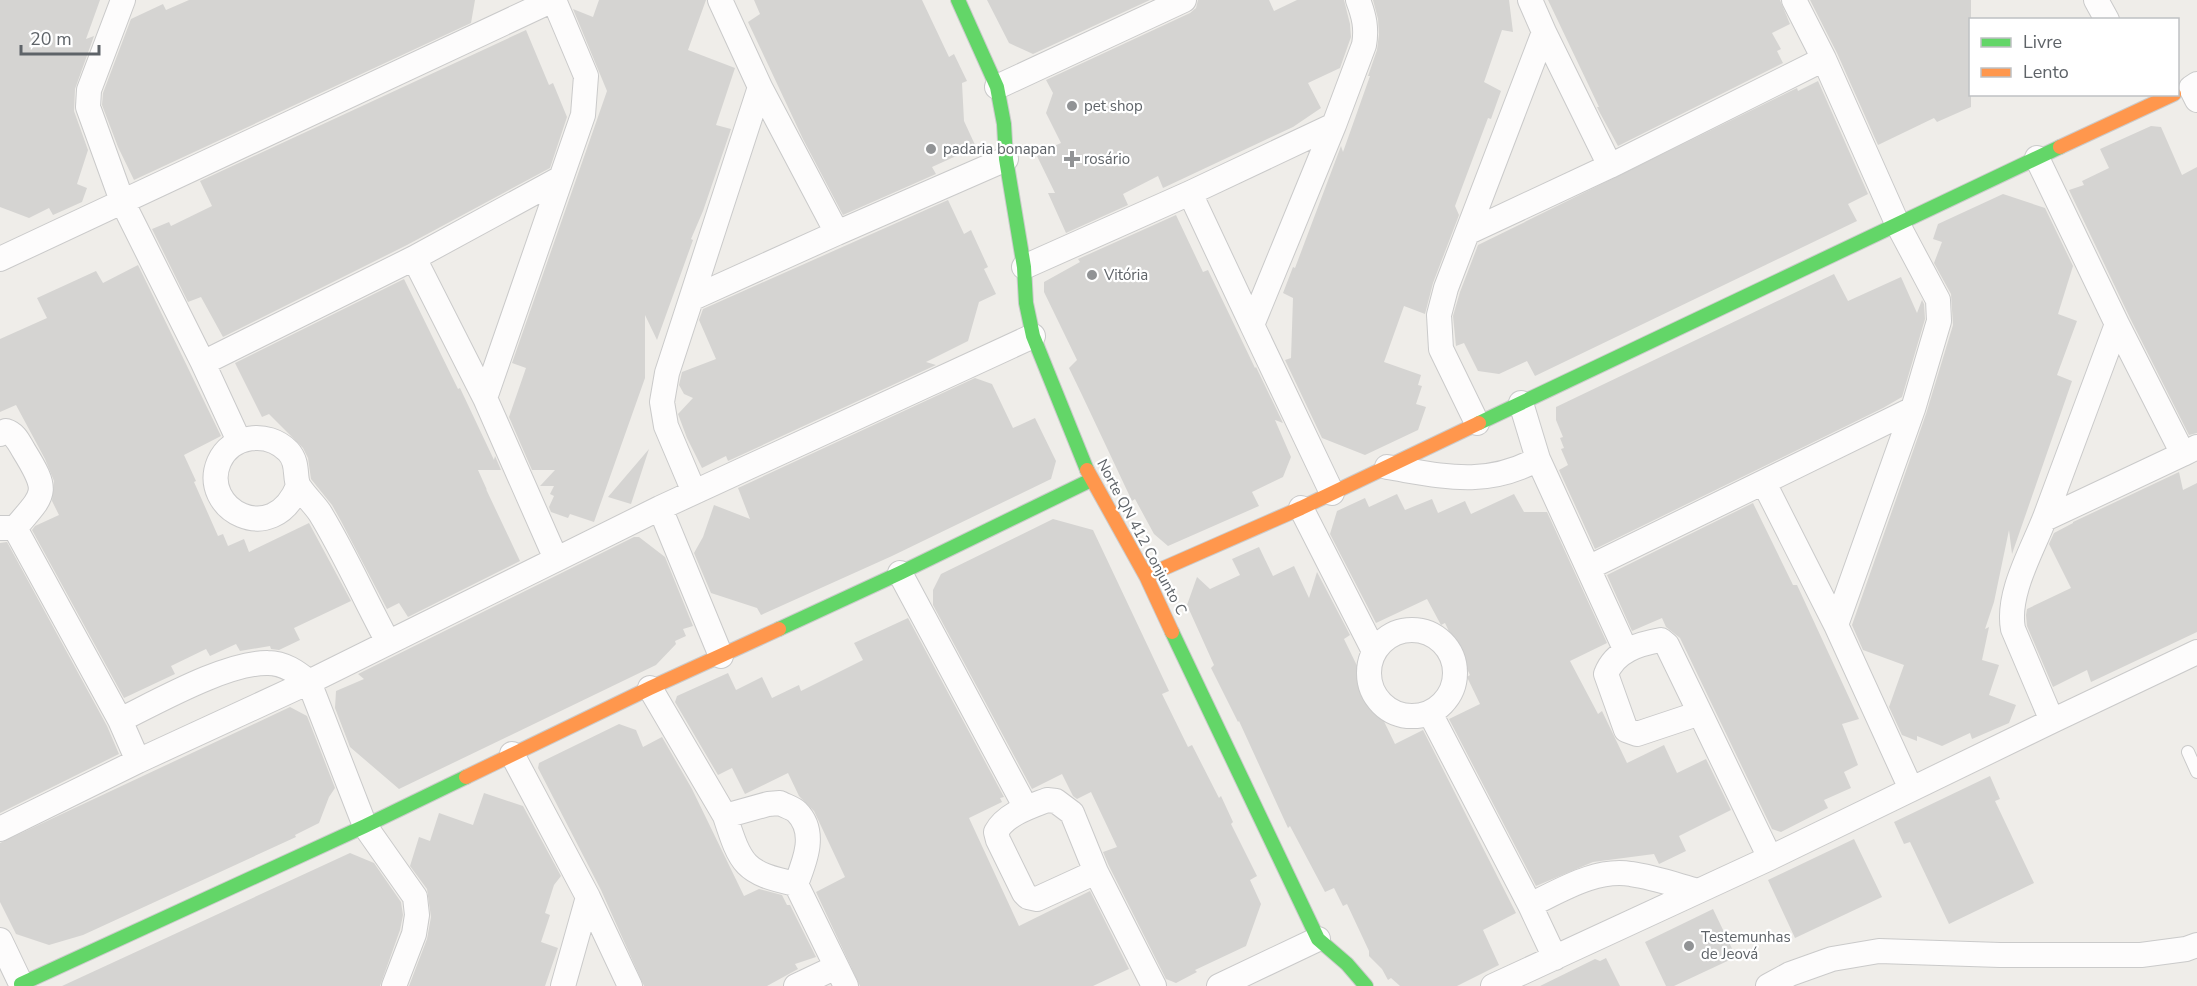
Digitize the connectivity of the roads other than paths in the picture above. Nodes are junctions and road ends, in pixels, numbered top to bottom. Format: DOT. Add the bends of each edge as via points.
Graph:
graph roads {
  1 [pos="554,0"];
  2 [pos="720,0"];
  3 [pos="958,0"];
  4 [pos="1184,0"];
  5 [pos="1358,0"];
  6 [pos="1530,0"];
  7 [pos="1794,0"];
  8 [pos="2096,0"];
  9 [pos="124,1"];
  10 [pos="508,10"];
  11 [pos="2106,18"];
  12 [pos="1544,32"];
  13 [pos="1824,59"];
  14 [pos="760,87"];
  15 [pos="997,87"];
  16 [pos="2173,96"];
  17 [pos="1334,125"];
  18 [pos="2037,158"];
  19 [pos="1006,159"];
  20 [pos="1610,166"];
  21 [pos="561,178"];
  22 [pos="1190,193"];
  23 [pos="122,201"];
  24 [pos="1897,223"];
  25 [pos="1468,232"];
  26 [pos="837,233"];
  27 [pos="414,258"];
  28 [pos="0,259"];
  29 [pos="1024,267"];
  30 [pos="693,298"];
  31 [pos="2117,324"];
  32 [pos="1252,325"];
  33 [pos="1033,336"];
  34 [pos="203,363"];
  35 [pos="485,399"];
  36 [pos="1521,403"];
  37 [pos="1913,409"];
  38 [pos="1477,423"];
  39 [pos="0,434"];
  40 [pos="239,441"];
  41 [pos="2190,451"];
  42 [pos="1538,459"];
  43 [pos="1387,467"];
  44 [pos="1091,480"];
  45 [pos="1764,483"];
  46 [pos="298,486"];
  47 [pos="694,492"];
  48 [pos="1332,493"];
  49 [pos="660,508"];
  50 [pos="1301,508"];
  51 [pos="2044,519"];
  52 [pos="8,528"];
  53 [pos="556,559"];
  54 [pos="1588,568"];
  55 [pos="900,573"];
  56 [pos="1146,576"];
  57 [pos="1836,625"];
  58 [pos="388,642"];
  59 [pos="1374,651"];
  60 [pos="1626,651"];
  61 [pos="2197,652"];
  62 [pos="721,656"];
  63 [pos="309,682"];
  64 [pos="650,688"];
  65 [pos="1430,713"];
  66 [pos="1700,713"];
  67 [pos="120,720"];
  68 [pos="2052,720"];
  69 [pos="2188,752"];
  70 [pos="512,754"];
  71 [pos="138,761"];
  72 [pos="2197,772"];
  73 [pos="1911,789"];
  74 [pos="1026,808"];
  75 [pos="725,816"];
  76 [pos="365,826"];
  77 [pos="0,829"];
  78 [pos="1770,858"];
  79 [pos="1096,872"];
  80 [pos="796,884"];
  81 [pos="1698,891"];
  82 [pos="588,897"];
  83 [pos="1530,905"];
  84 [pos="1318,939"];
  85 [pos="0,940"];
  86 [pos="2197,945"];
  87 [pos="1555,958"];
  88 [pos="841,976"];
  89 [pos="22,985"];
  90 [pos="394,986"];
  91 [pos="563,986"];
  92 [pos="630,986"];
  93 [pos="796,986"];
  94 [pos="1154,986"];
  95 [pos="1219,986"];
  96 [pos="1366,986"];
  97 [pos="1493,986"];
  98 [pos="1768,986"];
  1 -- 10 [label="street"];
  1 -- 21 [label="street" via="586,76 583,115"];
  2 -- 14 [label="street"];
  3 -- 15 [label="street, Norte QN 412 Conjunto C"];
  4 -- 15 [label="street"];
  5 -- 17 [label="street" via="1366,33"];
  6 -- 12 [label="street"];
  7 -- 13 [label="street"];
  8 -- 11 [label="street"];
  9 -- 23 [label="street" via="89,90 88,107"];
  10 -- 23 [label="street"];
  12 -- 20 [label="street"];
  12 -- 25 [label="street"];
  13 -- 20 [label="street"];
  13 -- 24 [label="street"];
  14 -- 26 [label="street"];
  14 -- 30 [label="street"];
  15 -- 19 [label="street, Norte QN 412 Conjunto C"];
  16 -- 18 [label="street"];
  17 -- 22 [label="street"];
  17 -- 32 [label="street"];
  18 -- 24 [label="street"];
  18 -- 31 [label="street"];
  19 -- 26 [label="street"];
  19 -- 29 [label="street, Norte QN 412 Conjunto C"];
  20 -- 25 [label="street"];
  21 -- 27 [label="street"];
  21 -- 35 [label="street"];
  22 -- 29 [label="street"];
  22 -- 32 [label="street"];
  23 -- 28 [label="street"];
  23 -- 34 [label="street"];
  24 -- 36 [label="street"];
  24 -- 37 [label="street" via="1940,309 1940,321"];
  25 -- 38 [label="street" via="1446,288 1438,330 1441,350"];
  26 -- 30 [label="street"];
  27 -- 34 [label="street"];
  27 -- 35 [label="street"];
  29 -- 33 [label="street, Norte QN 412 Conjunto C"];
  30 -- 47 [label="street" via="667,373 662,402 666,426"];
  31 -- 41 [label="street"];
  31 -- 51 [label="street"];
  32 -- 48 [label="street"];
  33 -- 44 [label="street, Norte QN 412 Conjunto C"];
  33 -- 47 [label="street"];
  34 -- 40 [label="street"];
  35 -- 53 [label="street"];
  36 -- 38 [label="street"];
  36 -- 42 [label="street"];
  37 -- 45 [label="street"];
  37 -- 57 [label="street"];
  38 -- 43 [label="street"];
  39 -- 52 [label="street" via="6,431 15,436 40,477 42,488 38,501"];
  40 -- 46 [label="street" via="257,437 275,441 289,452 297,468"];
  40 -- 46 [label="street" via="219,463 216,478 227,506 239,515 268,518 282,511"];
  41 -- 51 [label="street"];
  42 -- 43 [label="street" via="1503,474 1464,478"];
  42 -- 54 [label="street"];
  43 -- 48 [label="street"];
  44 -- 55 [label="street"];
  44 -- 56 [label="street, Norte QN 412 Conjunto C"];
  45 -- 54 [label="street"];
  45 -- 57 [label="street"];
  46 -- 58 [label="street" via="319,512"];
  47 -- 49 [label="street"];
  48 -- 50 [label="street"];
  49 -- 53 [label="street"];
  49 -- 62 [label="street"];
  50 -- 56 [label="street"];
  50 -- 59 [label="street"];
  51 -- 68 [label="street" via="2024,566 2010,617"];
  52 -- 67 [label="street"];
  53 -- 58 [label="street"];
  54 -- 60 [label="street"];
  55 -- 62 [label="street"];
  55 -- 74 [label="street"];
  56 -- 84 [label="street, Norte QN 412 Conjunto C"];
  57 -- 73 [label="street"];
  58 -- 63 [label="street"];
  59 -- 65 [label="street" via="1368,668 1370,687 1379,703 1394,714 1412,717"];
  59 -- 65 [label="street" via="1394,634 1421,630 1437,637 1450,651 1456,668 1454,686 1445,702"];
  60 -- 66 [label="street" via="1660,640 1667,645"];
  60 -- 66 [label="street" via="1610,664 1606,674 1626,730 1637,734"];
  61 -- 68 [label="street"];
  62 -- 64 [label="street"];
  63 -- 67 [label="street" via="283,665 241,666"];
  63 -- 71 [label="street"];
  63 -- 76 [label="street"];
  64 -- 70 [label="street"];
  64 -- 75 [label="street"];
  65 -- 83 [label="street"];
  66 -- 78 [label="street"];
  67 -- 71 [label="street"];
  68 -- 73 [label="street"];
  69 -- 72 [label="lane"];
  70 -- 76 [label="street"];
  70 -- 82 [label="street"];
  71 -- 77 [label="street"];
  73 -- 78 [label="street"];
  74 -- 79 [label="street" via="1047,800 1056,801 1072,813"];
  74 -- 79 [label="street" via="1001,823 996,832 1028,897 1037,899"];
  75 -- 80 [label="street" via="736,851 745,865 769,878"];
  75 -- 80 [label="street" via="780,803 796,811 805,825 809,844"];
  76 -- 89 [label="street"];
  76 -- 90 [label="street" via="415,897 414,934"];
  78 -- 81 [label="street"];
  79 -- 94 [label="street"];
  80 -- 88 [label="street"];
  81 -- 83 [label="street" via="1629,873 1603,875 1578,882"];
  81 -- 87 [label="street"];
  82 -- 91 [label="street"];
  82 -- 92 [label="street"];
  83 -- 87 [label="street"];
  84 -- 95 [label="street"];
  84 -- 96 [label="street, Norte QN 412 Conjunto C"];
  85 -- 89 [label="street"];
  86 -- 98 [label="street" via="2141,955 1879,951 1832,959"];
  87 -- 97 [label="street"];
  88 -- 93 [label="street"];
}
